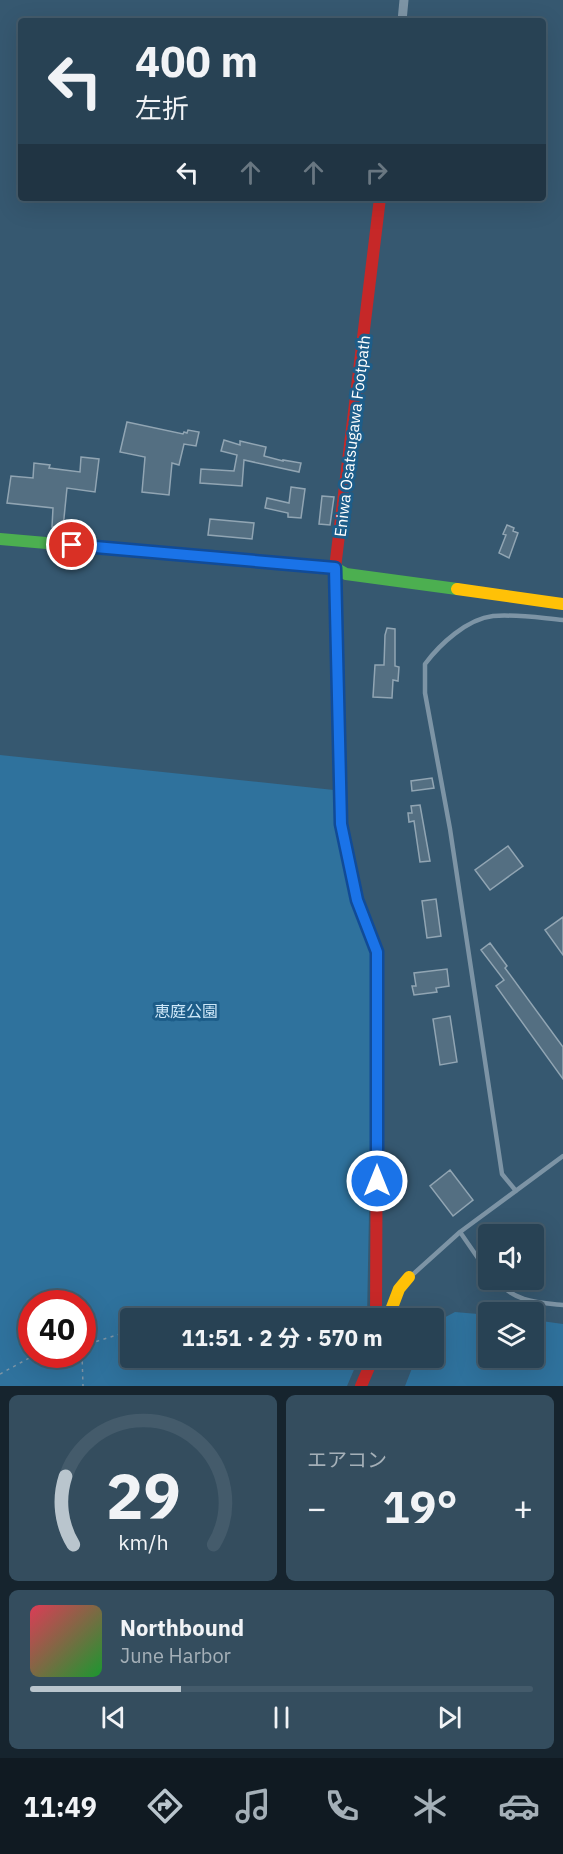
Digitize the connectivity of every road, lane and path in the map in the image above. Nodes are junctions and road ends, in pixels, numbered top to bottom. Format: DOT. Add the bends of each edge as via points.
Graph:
graph roads {
  1 [pos="404,0"];
  2 [pos="402,18"];
  3 [pos="380,201"];
  4 [pos="0,539"];
  5 [pos="335,568"];
  6 [pos="563,604"];
  7 [pos="563,620"];
  8 [pos="563,1156"];
  9 [pos="516,1191"];
  10 [pos="460,1233"];
  11 [pos="478,1258"];
  12 [pos="409,1277"];
  13 [pos="505,1290"];
  14 [pos="563,1305"];
  15 [pos="376,1308"];
  16 [pos="392,1308"];
  17 [pos="120,1334"];
  18 [pos="96,1342"];
  19 [pos="18,1364"];
  20 [pos="82,1368"];
  21 [pos="368,1368"];
  22 [pos="0,1374"];
  23 [pos="83,1386"];
  24 [pos="360,1386"];
  1 -- 2 [label="street"];
  3 -- 5 [label="street"];
  4 -- 5 [label="street"];
  5 -- 6 [label="street" via="346,574"];
  5 -- 15 [label="street" via="341,824 357,900 377,952"];
  7 -- 9 [label="lane" via="490,616 449,638 425,664 425,693 450,829 502,1174"];
  8 -- 9 [label="lane"];
  9 -- 10 [label="lane"];
  10 -- 11 [label="lane"];
  10 -- 12 [label="lane"];
  12 -- 16 [label="street"];
  13 -- 14 [label="lane" via="528,1302"];
  17 -- 18 [label="path"];
  19 -- 22 [label="path"];
  20 -- 23 [label="path"];
  21 -- 24 [label="street"];
}
